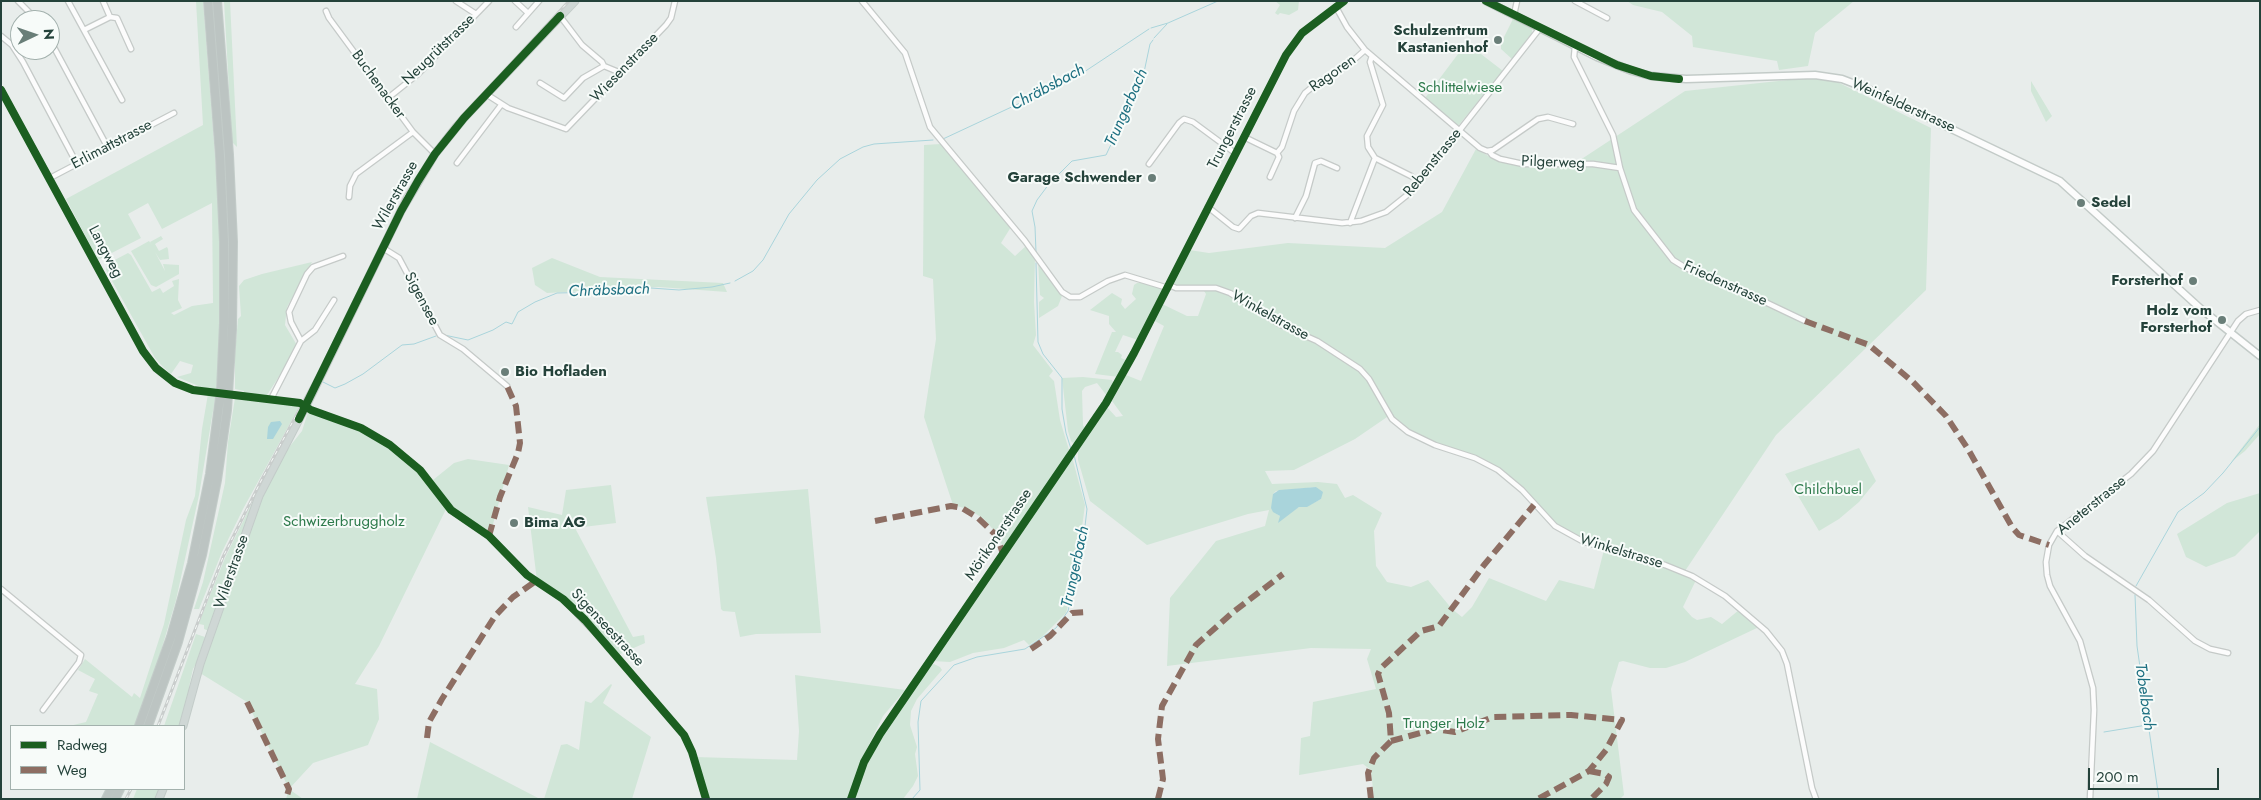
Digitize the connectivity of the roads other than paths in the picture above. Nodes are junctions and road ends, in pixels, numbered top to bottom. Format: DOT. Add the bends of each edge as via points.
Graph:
graph roads {
  1 [pos="18,1"];
  2 [pos="68,1"];
  3 [pos="103,1"];
  4 [pos="208,1"];
  5 [pos="217,1"];
  6 [pos="456,1"];
  7 [pos="489,1"];
  8 [pos="515,1"];
  9 [pos="539,1"];
  10 [pos="575,1"];
  11 [pos="675,1"];
  12 [pos="862,1"];
  13 [pos="1344,1"];
  14 [pos="1486,1"];
  15 [pos="1517,1"];
  16 [pos="1575,1"];
  17 [pos="1337,5"];
  18 [pos="27,10"];
  19 [pos="326,11"];
  20 [pos="528,13"];
  21 [pos="476,14"];
  22 [pos="1514,15"];
  23 [pos="560,16"];
  24 [pos="110,17"];
  25 [pos="1607,18"];
  26 [pos="516,27"];
  27 [pos="1540,28"];
  28 [pos="84,30"];
  29 [pos="1,36"];
  30 [pos="1575,46"];
  31 [pos="131,49"];
  32 [pos="1365,50"];
  33 [pos="1372,56"];
  34 [pos="60,59"];
  35 [pos="604,66"];
  36 [pos="620,73"];
  37 [pos="540,83"];
  38 [pos="1,90"];
  39 [pos="486,94"];
  40 [pos="388,98"];
  41 [pos="122,100"];
  42 [pos="501,105"];
  43 [pos="174,113"];
  44 [pos="1573,124"];
  45 [pos="1458,131"];
  46 [pos="413,132"];
  47 [pos="1244,138"];
  48 [pos="108,148"];
  49 [pos="1489,151"];
  50 [pos="1235,153"];
  51 [pos="1278,153"];
  52 [pos="435,154"];
  53 [pos="1375,158"];
  54 [pos="457,163"];
  55 [pos="77,164"];
  56 [pos="1149,164"];
  57 [pos="1337,168"];
  58 [pos="1620,168"];
  59 [pos="1411,176"];
  60 [pos="1270,177"];
  61 [pos="50,178"];
  62 [pos="349,197"];
  63 [pos="1208,207"];
  64 [pos="1295,218"];
  65 [pos="1350,222"];
  66 [pos="383,248"];
  67 [pos="343,256"];
  68 [pos="1168,287"];
  69 [pos="334,300"];
  70 [pos="2260,310"];
  71 [pos="1805,321"];
  72 [pos="2230,332"];
  73 [pos="301,340"];
  74 [pos="2260,356"];
  75 [pos="507,386"];
  76 [pos="215,393"];
  77 [pos="234,395"];
  78 [pos="272,399"];
  79 [pos="306,406"];
  80 [pos="2057,531"];
  81 [pos="1,589"];
  82 [pos="2228,652"];
  83 [pos="43,710"];
  84 [pos="139,725"];
  85 [pos="148,725"];
  86 [pos="183,725"];
  87 [pos="706,799"];
  88 [pos="851,799"];
  89 [pos="1816,799"];
  90 [pos="2090,799"];
  1 -- 18 [label="street"];
  2 -- 28 [label="street"];
  3 -- 24 [label="street"];
  4 -- 84 [label="highway" via="224,242 219,409 192,563 171,637"];
  5 -- 85 [label="highway" via="232,233 233,315 227,410 198,575"];
  6 -- 21 [label="street"];
  7 -- 21 [label="street, Neugrütstrasse"];
  8 -- 20 [label="street"];
  9 -- 20 [label="street"];
  10 -- 23 [label="main road, Wilerstrasse"];
  11 -- 36 [label="street, Wiesenstrasse" via="666,26"];
  12 -- 68 [label="street" via="905,53 930,127 1025,241 1062,292 1080,298 1125,275"];
  13 -- 17 [label="street, Trungerstrasse"];
  14 -- 22 [label="main road, Weinfelderstrasse"];
  15 -- 22 [label="street"];
  16 -- 25 [label="street"];
  17 -- 32 [label="street, Pilgerweg" via="1347,27"];
  17 -- 47 [label="street, Trungerstrasse" via="1302,32 1294,43"];
  19 -- 40 [label="street, Buchenacker"];
  20 -- 26 [label="street"];
  21 -- 40 [label="street, Neugrütstrasse" via="418,74"];
  22 -- 27 [label="main road, Weinfelderstrasse"];
  23 -- 35 [label="street" via="582,45"];
  23 -- 39 [label="main road, Wilerstrasse"];
  24 -- 28 [label="street"];
  24 -- 31 [label="street" via="117,18"];
  27 -- 30 [label="main road, Weinfelderstrasse"];
  27 -- 45 [label="street, Rebenstrasse"];
  28 -- 41 [label="street"];
  29 -- 55 [label="street" via="23,62"];
  30 -- 58 [label="street, Friedenstrasse" via="1574,57 1614,135"];
  30 -- 72 [label="main road, Weinfelderstrasse" via="1651,76 1686,79 1810,74 1842,79 1868,89 2060,181"];
  32 -- 33 [label="street, Pilgerweg"];
  32 -- 51 [label="street, Ragoren" via="1305,93 1294,111"];
  33 -- 45 [label="street, Pilgerweg"];
  33 -- 53 [label="street" via="1370,62 1383,101 1382,110 1367,136 1368,147"];
  34 -- 48 [label="street"];
  35 -- 36 [label="street"];
  35 -- 37 [label="street" via="588,74 564,98"];
  36 -- 42 [label="street, Wiesenstrasse" via="566,129"];
  38 -- 61 [label="street, Langweg"];
  39 -- 42 [label="street"];
  39 -- 52 [label="main road, Wilerstrasse"];
  40 -- 46 [label="street, Buchenacker"];
  42 -- 54 [label="street"];
  43 -- 48 [label="street, Erlimattstrasse"];
  44 -- 49 [label="street" via="1548,117 1538,119"];
  45 -- 49 [label="street, Pilgerweg"];
  45 -- 65 [label="street, Rebenstrasse" via="1401,202 1378,216"];
  46 -- 52 [label="street, Buchenacker"];
  46 -- 62 [label="street" via="356,174"];
  47 -- 50 [label="street, Trungerstrasse"];
  47 -- 51 [label="street"];
  48 -- 55 [label="street, Erlimattstrasse"];
  49 -- 58 [label="street, Pilgerweg" via="1500,159 1522,164 1593,164"];
  50 -- 56 [label="street" via="1184,119"];
  50 -- 63 [label="street, Trungerstrasse"];
  51 -- 60 [label="street, Ragoren"];
  52 -- 66 [label="main road, Wilerstrasse"];
  53 -- 59 [label="street"];
  53 -- 65 [label="street"];
  55 -- 61 [label="street, Erlimattstrasse"];
  57 -- 64 [label="street" via="1321,161 1315,163 1306,196"];
  58 -- 71 [label="street, Friedenstrasse" via="1634,210 1673,260"];
  61 -- 76 [label="street, Langweg" via="152,363 181,385"];
  63 -- 64 [label="street, Rebenstrasse" via="1237,229 1256,214"];
  63 -- 68 [label="street, Trungerstrasse"];
  64 -- 65 [label="street, Rebenstrasse"];
  66 -- 75 [label="street, Sigensee" via="399,258 440,335 463,349"];
  66 -- 79 [label="main road, Wilerstrasse"];
  67 -- 73 [label="street" via="313,267 307,274 289,312"];
  68 -- 88 [label="street, Mörikonerstrasse" via="1106,402 871,747"];
  68 -- 89 [label="street, Winkelstrasse" via="1216,288 1230,293 1281,325 1317,341 1369,379 1392,419 1408,432 1498,470 1512,479 1555,526 1591,544 1692,576 1725,596 1766,631 1782,651"];
  69 -- 73 [label="street" via="315,330"];
  70 -- 72 [label="street, Aneterstrasse" via="2246,314"];
  72 -- 74 [label="main road, Weinfelderstrasse"];
  72 -- 80 [label="street, Aneterstrasse" via="2153,451 2131,474"];
  73 -- 78 [label="street"];
  77 -- 78 [label="street"];
  78 -- 79 [label="street"];
  79 -- 86 [label="main road, Wilerstrasse" via="259,496 202,657"];
  79 -- 87 [label="street, Sigenseestrasse" via="361,428 390,446 420,470 451,510 489,536 527,575 574,609 684,735"];
  80 -- 82 [label="street" via="2100,567 2149,600 2196,641 2210,649"];
  80 -- 90 [label="street, Aneterstrasse" via="2049,545 2047,575 2080,641 2093,688"];
  81 -- 83 [label="street" via="80,655 80,662"];
}
